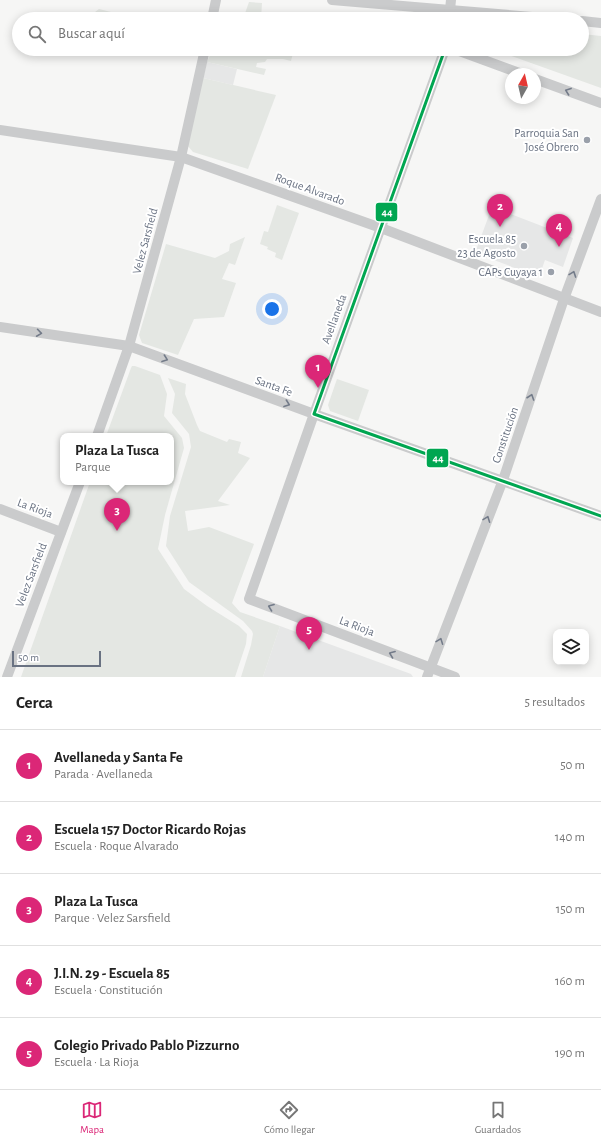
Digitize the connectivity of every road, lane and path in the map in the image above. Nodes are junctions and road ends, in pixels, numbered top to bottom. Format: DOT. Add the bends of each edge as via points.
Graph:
graph roads {
  1 [pos="216,0"];
  2 [pos="332,0"];
  3 [pos="451,0"];
  4 [pos="213,12"];
  5 [pos="426,12"];
  6 [pos="450,12"];
  7 [pos="589,22"];
  8 [pos="601,23"];
  9 [pos="203,56"];
  10 [pos="442,56"];
  11 [pos="473,56"];
  12 [pos="506,68"];
  13 [pos="541,81"];
  14 [pos="601,103"];
  15 [pos="0,130"];
  16 [pos="181,157"];
  17 [pos="601,199"];
  18 [pos="381,228"];
  19 [pos="564,299"];
  20 [pos="601,312"];
  21 [pos="0,327"];
  22 [pos="130,346"];
  23 [pos="314,414"];
  24 [pos="97,433"];
  25 [pos="503,480"];
  26 [pos="79,485"];
  27 [pos="0,509"];
  28 [pos="601,516"];
  29 [pos="62,532"];
  30 [pos="249,599"];
  31 [pos="428,673"];
  32 [pos="7,677"];
  33 [pos="455,677"];
  1 -- 4 [label="street"];
  2 -- 5 [label="street"];
  3 -- 6 [label="street"];
  7 -- 8 [label="street"];
  9 -- 16 [label="street, Velez Sarsfield"];
  10 -- 18 [label="street, Avellaneda"];
  11 -- 12 [label="street"];
  14 -- 13 [label="street, one-way"];
  15 -- 16 [label="street, Roque Alvarado"];
  16 -- 18 [label="street, Roque Alvarado"];
  16 -- 22 [label="street, Velez Sarsfield"];
  19 -- 17 [label="street, Constitución, one-way"];
  18 -- 19 [label="street, Roque Alvarado"];
  18 -- 23 [label="street, Avellaneda"];
  19 -- 20 [label="street, Roque Alvarado"];
  25 -- 19 [label="street, Constitución, one-way"];
  21 -- 22 [label="street, Santa Fe, one-way"];
  22 -- 23 [label="street, Santa Fe, one-way"];
  22 -- 24 [label="street, Velez Sarsfield"];
  23 -- 25 [label="street, Santa Fe"];
  23 -- 30 [label="street, Avellaneda"];
  25 -- 28 [label="street, Santa Fe"];
  31 -- 25 [label="street, Constitución, one-way"];
  26 -- 29 [label="street, Velez Sarsfield"];
  27 -- 29 [label="street, La Rioja"];
  29 -- 32 [label="street, Velez Sarsfield"];
  31 -- 30 [label="street, La Rioja, one-way"];
  31 -- 33 [label="street, La Rioja"];
}
